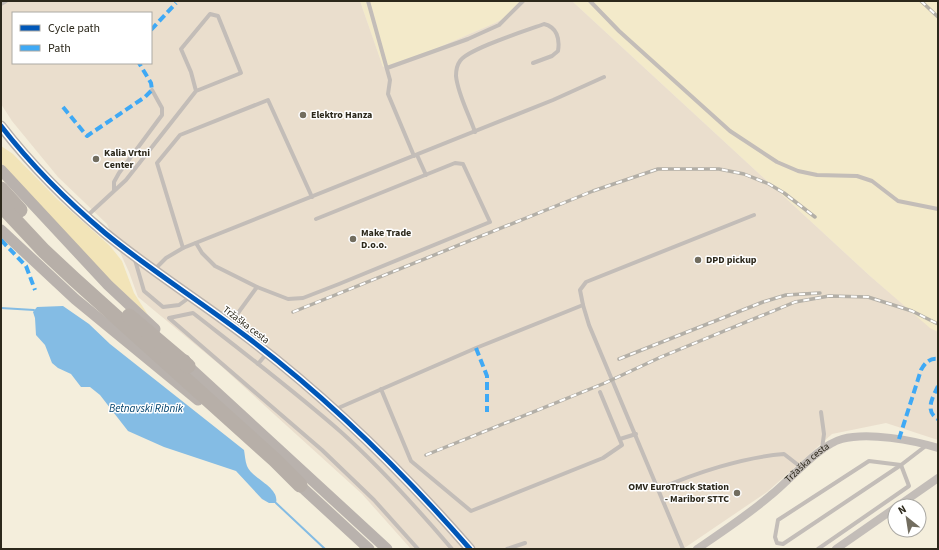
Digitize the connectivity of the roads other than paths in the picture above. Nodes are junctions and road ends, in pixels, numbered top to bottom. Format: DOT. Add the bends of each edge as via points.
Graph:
graph roads {
  1 [pos="6,1"];
  2 [pos="368,1"];
  3 [pos="523,1"];
  4 [pos="590,1"];
  5 [pos="1,4"];
  6 [pos="533,63"];
  7 [pos="387,68"];
  8 [pos="604,77"];
  9 [pos="152,90"];
  10 [pos="196,91"];
  11 [pos="1,126"];
  12 [pos="475,132"];
  13 [pos="416,155"];
  14 [pos="1,170"];
  15 [pos="426,175"];
  16 [pos="1,189"];
  17 [pos="114,190"];
  18 [pos="312,197"];
  19 [pos="1,205"];
  20 [pos="938,209"];
  21 [pos="754,215"];
  22 [pos="86,217"];
  23 [pos="316,219"];
  24 [pos="1,230"];
  25 [pos="196,243"];
  26 [pos="183,248"];
  27 [pos="133,254"];
  28 [pos="155,270"];
  29 [pos="257,287"];
  30 [pos="191,296"];
  31 [pos="583,305"];
  32 [pos="230,324"];
  33 [pos="267,352"];
  34 [pos="258,364"];
  35 [pos="188,366"];
  36 [pos="381,389"];
  37 [pos="600,392"];
  38 [pos="335,409"];
  39 [pos="821,412"];
  40 [pos="636,434"];
  41 [pos="620,439"];
  42 [pos="927,445"];
  43 [pos="938,448"];
  44 [pos="822,449"];
  45 [pos="902,465"];
  46 [pos="802,468"];
  47 [pos="938,478"];
  48 [pos="300,485"];
  49 [pos="659,489"];
  50 [pos="909,498"];
  51 [pos="887,514"];
  52 [pos="525,542"];
  53 [pos="783,547"];
  54 [pos="369,549"];
  55 [pos="387,549"];
  56 [pos="418,549"];
  57 [pos="452,549"];
  58 [pos="470,549"];
  59 [pos="506,549"];
  60 [pos="683,549"];
  61 [pos="697,549"];
  62 [pos="818,549"];
  63 [pos="836,549"];
  1 -- 5 [label="lane"];
  2 -- 7 [label="lane"];
  3 -- 7 [label="lane" via="499,25"];
  4 -- 20 [label="lane" via="619,31 730,131 777,162 798,171 817,175 857,176 872,181 898,201"];
  6 -- 12 [label="lane" via="558,51 556,32 551,26 544,24 491,44 460,60 456,76"];
  7 -- 13 [label="lane" via="390,80 388,94"];
  8 -- 12 [label="lane"];
  9 -- 17 [label="lane" via="162,108 162,115 119,173 114,182"];
  10 -- 10 [label="lane" via="191,72 180,49 210,14 218,16 241,73"];
  10 -- 17 [label="lane" via="126,180"];
  11 -- 22 [label="main road, Tržaška cesta" via="44,176"];
  12 -- 13 [label="lane"];
  13 -- 15 [label="lane"];
  13 -- 18 [label="lane"];
  14 -- 35 [label="main road" via="108,285 182,355"];
  15 -- 23 [label="lane"];
  15 -- 29 [label="lane" via="455,163 463,164 490,222 303,298 288,299"];
  16 -- 35 [label="highway" via="64,256"];
  17 -- 22 [label="lane"];
  18 -- 25 [label="lane"];
  18 -- 26 [label="lane" via="268,100 261,102 180,135 157,163"];
  19 -- 48 [label="highway" via="69,274"];
  21 -- 31 [label="lane" via="586,282 580,290"];
  22 -- 27 [label="main road, Tržaška cesta"];
  24 -- 48 [label="main road" via="80,304"];
  25 -- 26 [label="lane"];
  25 -- 29 [label="lane" via="215,266"];
  26 -- 28 [label="lane" via="166,258"];
  27 -- 28 [label="main road, Tržaška cesta"];
  27 -- 30 [label="lane" via="144,291 163,307 179,305"];
  28 -- 30 [label="main road, Tržaška cesta"];
  29 -- 32 [label="lane"];
  30 -- 32 [label="main road, Tržaška cesta"];
  31 -- 36 [label="lane"];
  31 -- 40 [label="lane"];
  32 -- 33 [label="main road, Tržaška cesta"];
  33 -- 34 [label="lane"];
  33 -- 38 [label="main road, Tržaška cesta"];
  34 -- 56 [label="lane" via="193,313 169,318 322,450 374,500"];
  34 -- 57 [label="lane" via="342,433 403,493"];
  35 -- 55 [label="main road"];
  36 -- 38 [label="lane"];
  36 -- 41 [label="lane" via="411,461 471,510 603,458 622,444"];
  37 -- 41 [label="lane"];
  38 -- 58 [label="main road, Tržaška cesta" via="388,460"];
  39 -- 44 [label="lane" via="824,434"];
  40 -- 41 [label="lane"];
  40 -- 49 [label="lane"];
  42 -- 43 [label="street, Tržaška cesta"];
  42 -- 44 [label="street, Tržaška cesta" via="888,438 852,438 842,439"];
  42 -- 45 [label="lane"];
  44 -- 46 [label="street, Tržaška cesta"];
  45 -- 53 [label="lane"];
  45 -- 53 [label="lane" via="869,461 778,520 775,537 777,543"];
  45 -- 62 [label="lane" via="909,486"];
  46 -- 49 [label="lane" via="784,454 763,456 684,478"];
  46 -- 61 [label="street, Tržaška cesta" via="770,496"];
  47 -- 50 [label="street"];
  48 -- 54 [label="main road"];
  49 -- 60 [label="lane"];
  51 -- 63 [label="street"];
  52 -- 59 [label="lane"];
}
